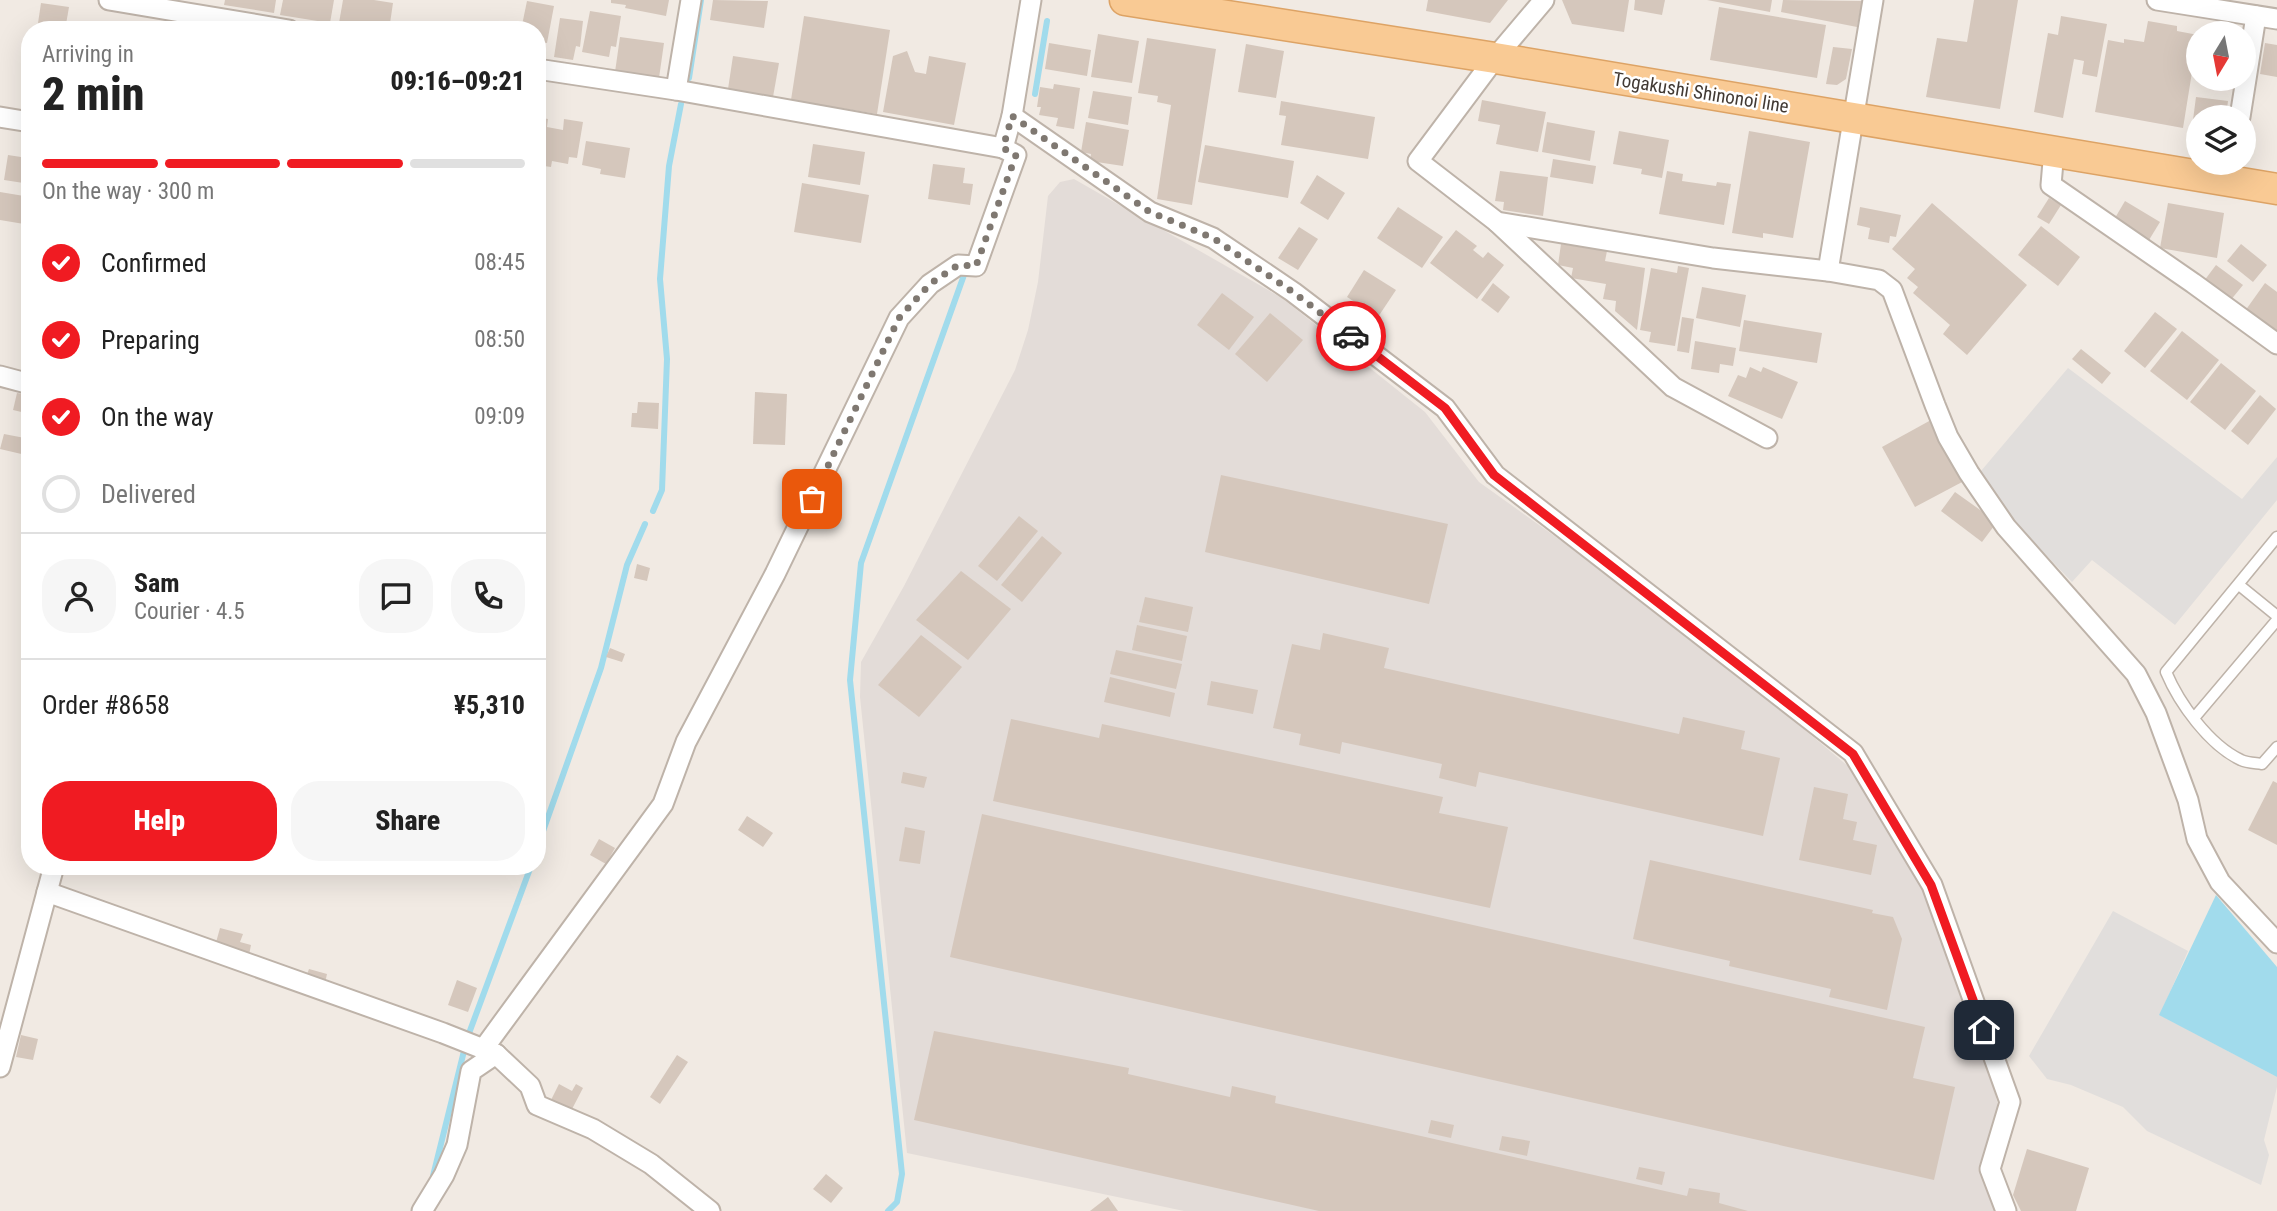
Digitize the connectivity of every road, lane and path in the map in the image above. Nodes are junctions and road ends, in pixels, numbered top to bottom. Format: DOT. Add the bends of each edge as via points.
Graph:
graph roads {
  1 [pos="109,0"];
  2 [pos="691,0"];
  3 [pos="1031,0"];
  4 [pos="1125,0"];
  5 [pos="1544,0"];
  6 [pos="1873,0"];
  7 [pos="2168,1"];
  8 [pos="199,15"];
  9 [pos="2256,16"];
  10 [pos="2277,19"];
  11 [pos="235,21"];
  12 [pos="1495,58"];
  13 [pos="546,70"];
  14 [pos="676,90"];
  15 [pos="2242,105"];
  16 [pos="1012,116"];
  17 [pos="0,117"];
  18 [pos="1854,118"];
  19 [pos="21,120"];
  20 [pos="1003,148"];
  21 [pos="2054,150"];
  22 [pos="2186,166"];
  23 [pos="2240,175"];
  24 [pos="2277,189"];
  25 [pos="1497,222"];
  26 [pos="1828,271"];
  27 [pos="2277,344"];
  28 [pos="0,376"];
  29 [pos="21,382"];
  30 [pos="1767,438"];
  31 [pos="2277,537"];
  32 [pos="2238,585"];
  33 [pos="2277,618"];
  34 [pos="2194,718"];
  35 [pos="2277,747"];
  36 [pos="52,875"];
  37 [pos="47,892"];
  38 [pos="2277,943"];
  39 [pos="490,1051"];
  40 [pos="0,1067"];
  41 [pos="422,1211"];
  42 [pos="710,1211"];
  43 [pos="2006,1211"];
  1 -- 8 [label="street"];
  2 -- 14 [label="street"];
  3 -- 16 [label="street"];
  4 -- 12 [label="main road, Togakushi Shinonoi line"];
  5 -- 12 [label="street"];
  6 -- 18 [label="street"];
  7 -- 9 [label="street"];
  8 -- 11 [label="street"];
  9 -- 10 [label="street"];
  9 -- 15 [label="street"];
  12 -- 18 [label="main road, Togakushi Shinonoi line"];
  12 -- 25 [label="street" via="1418,161"];
  13 -- 14 [label="street"];
  14 -- 20 [label="street"];
  16 -- 20 [label="street"];
  16 -- 43 [label="street" via="1150,212 1213,238 1293,292 1445,408 1494,475 1853,754 1931,885 2010,1102 1990,1168"];
  17 -- 19 [label="street"];
  18 -- 21 [label="main road, Togakushi Shinonoi line"];
  18 -- 26 [label="street"];
  20 -- 39 [label="street" via="1016,155 976,266 958,265 930,284 899,318 775,574 686,742 663,804"];
  21 -- 22 [label="main road, Togakushi Shinonoi line"];
  21 -- 27 [label="street" via="2051,186"];
  23 -- 24 [label="main road, Togakushi Shinonoi line"];
  25 -- 26 [label="street" via="1713,258"];
  25 -- 30 [label="street" via="1673,387"];
  26 -- 38 [label="street" via="1879,280 1892,290 1948,437 1969,473 2006,527 2136,674 2156,713 2188,800 2197,839 2220,882"];
  28 -- 29 [label="street"];
  31 -- 32 [label="lane"];
  32 -- 33 [label="lane"];
  32 -- 34 [label="lane" via="2166,672"];
  33 -- 34 [label="lane"];
  34 -- 35 [label="lane" via="2241,760 2262,764"];
  36 -- 37 [label="street"];
  37 -- 39 [label="street"];
  37 -- 40 [label="street"];
  39 -- 41 [label="street" via="471,1071 457,1145"];
  39 -- 42 [label="street" via="530,1086 537,1105 593,1129 650,1164"];
}
